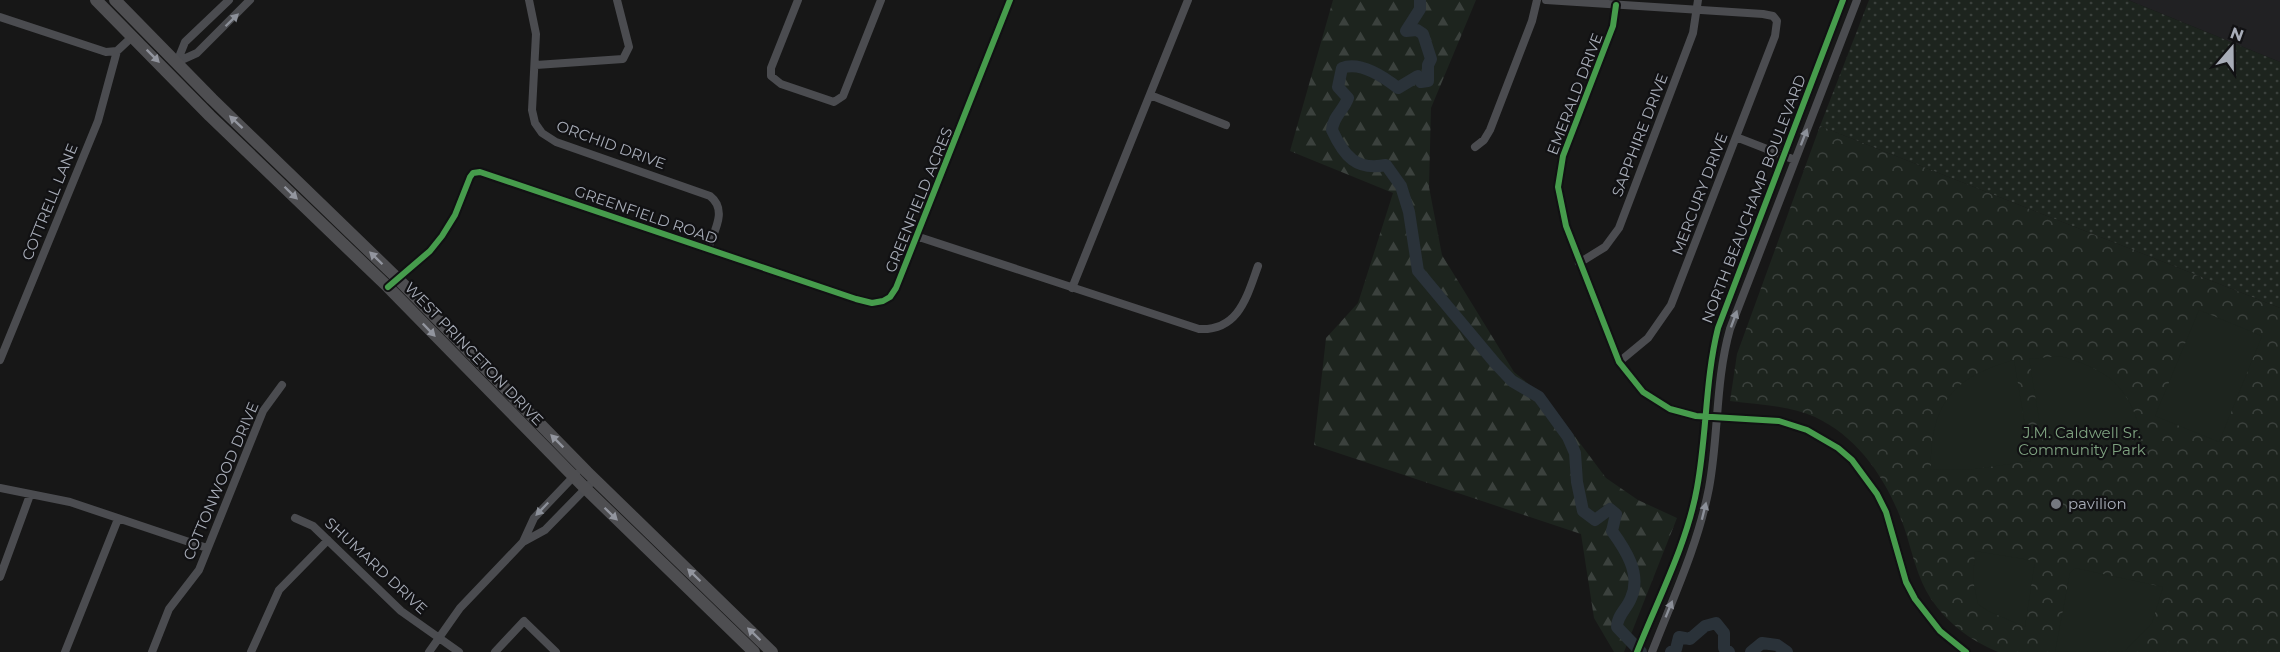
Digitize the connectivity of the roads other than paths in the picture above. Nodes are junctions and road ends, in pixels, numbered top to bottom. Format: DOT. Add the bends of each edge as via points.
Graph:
graph roads {
  1 [pos="96,0"];
  2 [pos="115,0"];
  3 [pos="229,0"];
  4 [pos="250,0"];
  5 [pos="529,0"];
  6 [pos="617,0"];
  7 [pos="798,0"];
  8 [pos="881,0"];
  9 [pos="1010,0"];
  10 [pos="1188,0"];
  11 [pos="1537,0"];
  12 [pos="1546,0"];
  13 [pos="1698,0"];
  14 [pos="1843,0"];
  15 [pos="1857,0"];
  16 [pos="1616,5"];
  17 [pos="1698,10"];
  18 [pos="0,17"];
  19 [pos="133,36"];
  20 [pos="117,51"];
  21 [pos="177,62"];
  22 [pos="536,65"];
  23 [pos="1150,95"];
  24 [pos="1226,125"];
  25 [pos="1736,137"];
  26 [pos="1474,147"];
  27 [pos="1783,155"];
  28 [pos="1795,160"];
  29 [pos="919,237"];
  30 [pos="708,249"];
  31 [pos="1580,263"];
  32 [pos="1258,266"];
  33 [pos="393,283"];
  34 [pos="812,284"];
  35 [pos="1072,288"];
  36 [pos="0,360"];
  37 [pos="1619,362"];
  38 [pos="282,385"];
  39 [pos="1705,417"];
  40 [pos="1716,417"];
  41 [pos="578,472"];
  42 [pos="594,479"];
  43 [pos="0,488"];
  44 [pos="585,489"];
  45 [pos="30,495"];
  46 [pos="295,518"];
  47 [pos="118,519"];
  48 [pos="328,540"];
  49 [pos="523,542"];
  50 [pos="207,548"];
  51 [pos="0,577"];
  52 [pos="437,638"];
  53 [pos="64,652"];
  54 [pos="152,652"];
  55 [pos="251,652"];
  56 [pos="429,652"];
  57 [pos="459,652"];
  58 [pos="495,652"];
  59 [pos="556,652"];
  60 [pos="754,652"];
  61 [pos="772,652"];
  62 [pos="1636,652"];
  63 [pos="1652,652"];
  64 [pos="1966,652"];
  1 -- 19 [label="highway, WEST PRINCETON DRIVE"];
  2 -- 21 [label="highway, WEST PRINCETON DRIVE"];
  3 -- 21 [label="street" via="185,42"];
  21 -- 4 [label="street, one-way" via="198,53"];
  5 -- 22 [label="street, ORCHID DRIVE" via="536,34"];
  6 -- 22 [label="street" via="629,47 623,59"];
  7 -- 8 [label="street" via="771,76 782,84 838,102"];
  9 -- 29 [label="street, GREENFIELD ACRES"];
  10 -- 23 [label="street"];
  11 -- 26 [label="street" via="1490,130"];
  12 -- 16 [label="street"];
  13 -- 17 [label="street, SAPPHIRE DRIVE"];
  14 -- 27 [label="street, NORTH BEAUCHAMP BOULEVARD"];
  28 -- 15 [label="street, NORTH BEAUCHAMP BOULEVARD, one-way"];
  16 -- 17 [label="street"];
  16 -- 31 [label="street, EMERALD DRIVE" via="1613,26 1558,178 1561,211"];
  17 -- 25 [label="street, MERCURY DRIVE" via="1776,18 1775,36"];
  17 -- 31 [label="street, SAPPHIRE DRIVE" via="1693,33 1619,228 1605,247"];
  18 -- 20 [label="street" via="105,52"];
  19 -- 20 [label="street"];
  19 -- 33 [label="highway, WEST PRINCETON DRIVE, one-way" via="210,116"];
  20 -- 36 [label="street, COTTRELL LANE" via="96,127"];
  33 -- 21 [label="highway, WEST PRINCETON DRIVE, one-way"];
  22 -- 30 [label="street, ORCHID DRIVE" via="532,110 542,133 556,142 710,196 720,209"];
  23 -- 24 [label="street"];
  23 -- 35 [label="street"];
  25 -- 27 [label="street"];
  25 -- 37 [label="street, MERCURY DRIVE" via="1667,313 1648,338"];
  27 -- 28 [label="street"];
  27 -- 39 [label="street, NORTH BEAUCHAMP BOULEVARD" via="1718,328"];
  40 -- 28 [label="street, NORTH BEAUCHAMP BOULEVARD, one-way" via="1719,379 1730,329"];
  29 -- 34 [label="street, GREENFIELD ACRES" via="894,293 883,302 865,301"];
  29 -- 35 [label="street, GREENFIELD ACRES"];
  30 -- 33 [label="street, GREENFIELD ROAD" via="485,173 473,173 442,237"];
  30 -- 34 [label="street, GREENFIELD ROAD"];
  31 -- 37 [label="street, EMERALD DRIVE"];
  32 -- 35 [label="street, GREENFIELD ACRES" via="1239,313 1215,329 1191,327"];
  33 -- 41 [label="highway, WEST PRINCETON DRIVE"];
  37 -- 39 [label="street, EMERALD DRIVE" via="1636,384 1660,404"];
  38 -- 50 [label="street, COTTONWOOD DRIVE" via="263,411"];
  39 -- 40 [label="street, EMERALD DRIVE"];
  39 -- 62 [label="street, NORTH BEAUCHAMP BOULEVARD" via="1697,490"];
  63 -- 40 [label="street, NORTH BEAUCHAMP BOULEVARD, one-way" via="1706,506"];
  40 -- 64 [label="street, EMERALD DRIVE" via="1791,424 1822,437 1851,460 1886,512 1906,582 1915,599 1940,631"];
  41 -- 42 [label="highway, WEST PRINCETON DRIVE"];
  41 -- 44 [label="highway, WEST PRINCETON DRIVE"];
  41 -- 49 [label="street, one-way" via="534,518"];
  42 -- 44 [label="street"];
  61 -- 42 [label="highway, WEST PRINCETON DRIVE, one-way"];
  43 -- 45 [label="street"];
  44 -- 49 [label="street" via="545,530"];
  44 -- 60 [label="highway, WEST PRINCETON DRIVE, one-way"];
  45 -- 47 [label="street" via="70,502"];
  45 -- 51 [label="street"];
  46 -- 48 [label="street, SHUMARD DRIVE" via="313,526"];
  47 -- 50 [label="street"];
  47 -- 53 [label="street"];
  48 -- 52 [label="street, SHUMARD DRIVE" via="401,611"];
  48 -- 55 [label="street" via="279,590"];
  49 -- 52 [label="street"];
  50 -- 54 [label="street, COTTONWOOD DRIVE" via="199,570 169,609"];
  52 -- 56 [label="street"];
  52 -- 57 [label="street, SHUMARD DRIVE"];
  58 -- 59 [label="street" via="524,621"];
}
